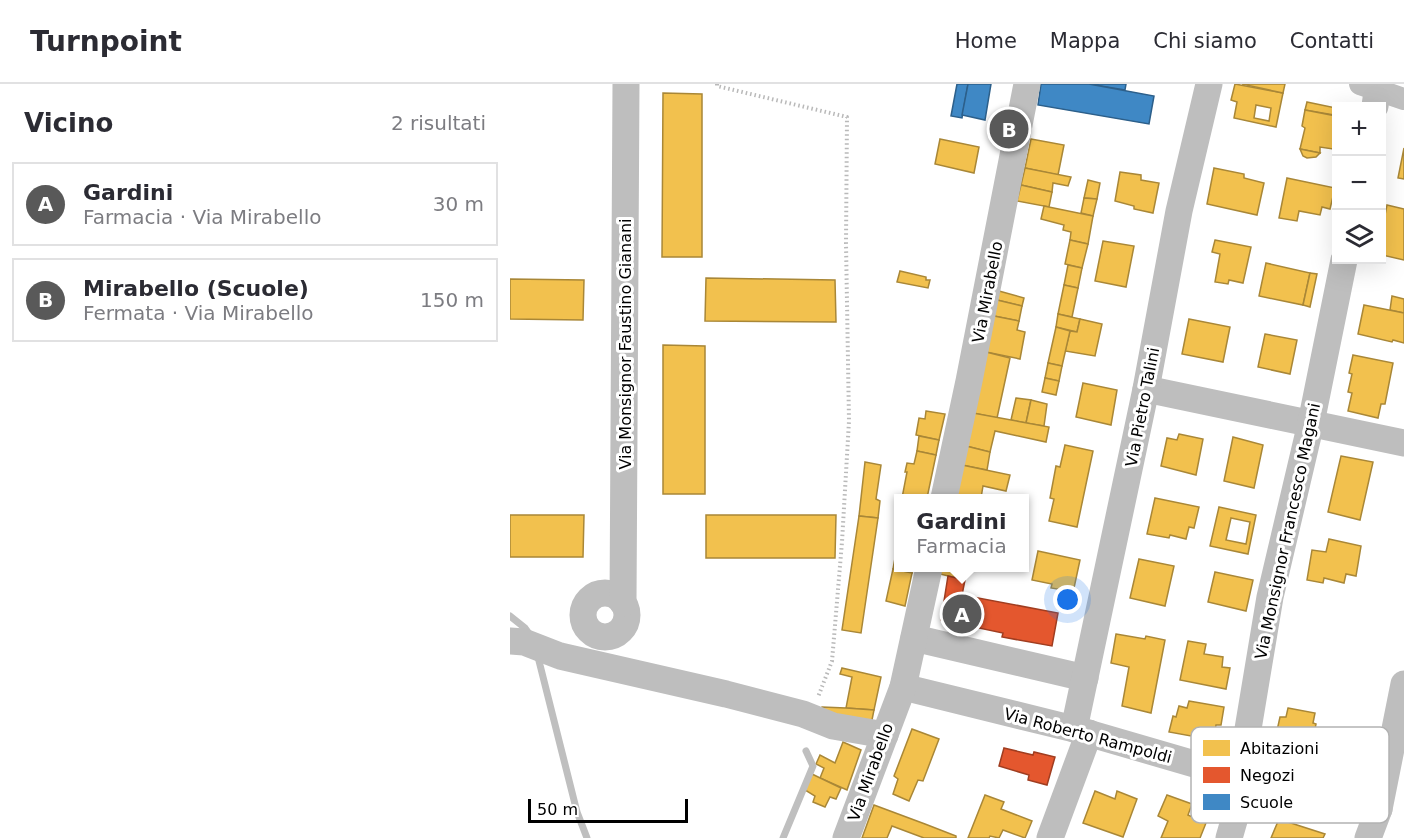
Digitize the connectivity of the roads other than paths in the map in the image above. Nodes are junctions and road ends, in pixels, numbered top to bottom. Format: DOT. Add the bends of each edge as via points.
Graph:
graph roads {
  1 [pos="626,84"];
  2 [pos="1027,84"];
  3 [pos="1209,84"];
  4 [pos="1343,264"];
  5 [pos="1146,389"];
  6 [pos="1311,423"];
  7 [pos="1404,443"];
  8 [pos="945,494"];
  9 [pos="928,572"];
  10 [pos="623,603"];
  11 [pos="914,638"];
  12 [pos="510,640"];
  13 [pos="1085,678"];
  14 [pos="1404,684"];
  15 [pos="903,687"];
  16 [pos="1248,727"];
  17 [pos="1081,731"];
  18 [pos="885,735"];
  19 [pos="1389,759"];
  20 [pos="1191,763"];
  21 [pos="1233,823"];
  22 [pos="1374,823"];
  23 [pos="846,838"];
  24 [pos="1050,838"];
  25 [pos="1228,838"];
  26 [pos="1368,838"];
  1 -- 10 [label="street, Via Monsignor Faustino Gianani"];
  2 -- 8 [label="street, Via Mirabello"];
  3 -- 5 [label="street, Via Pietro Talini" via="1179,211"];
  4 -- 6 [label="street, Via Monsignor Francesco Magani"];
  5 -- 6 [label="street"];
  5 -- 13 [label="street, Via Pietro Talini"];
  6 -- 7 [label="street"];
  6 -- 16 [label="street, Via Monsignor Francesco Magani" via="1270,597"];
  9 -- 11 [label="street, Via Mirabello"];
  11 -- 13 [label="street"];
  11 -- 15 [label="street, Via Mirabello"];
  12 -- 18 [label="street" via="560,656 726,694 833,726"];
  13 -- 17 [label="street, Via Pietro Talini"];
  14 -- 19 [label="street"];
  15 -- 17 [label="street, Via Roberto Rampoldi"];
  15 -- 18 [label="street, Via Mirabello"];
  17 -- 20 [label="street, Via Roberto Rampoldi"];
  17 -- 24 [label="street, Via Pietro Talini"];
  18 -- 23 [label="street, Via Mirabello"];
  21 -- 25 [label="street, Via Monsignor Francesco Magani"];
  22 -- 26 [label="street"];
}
